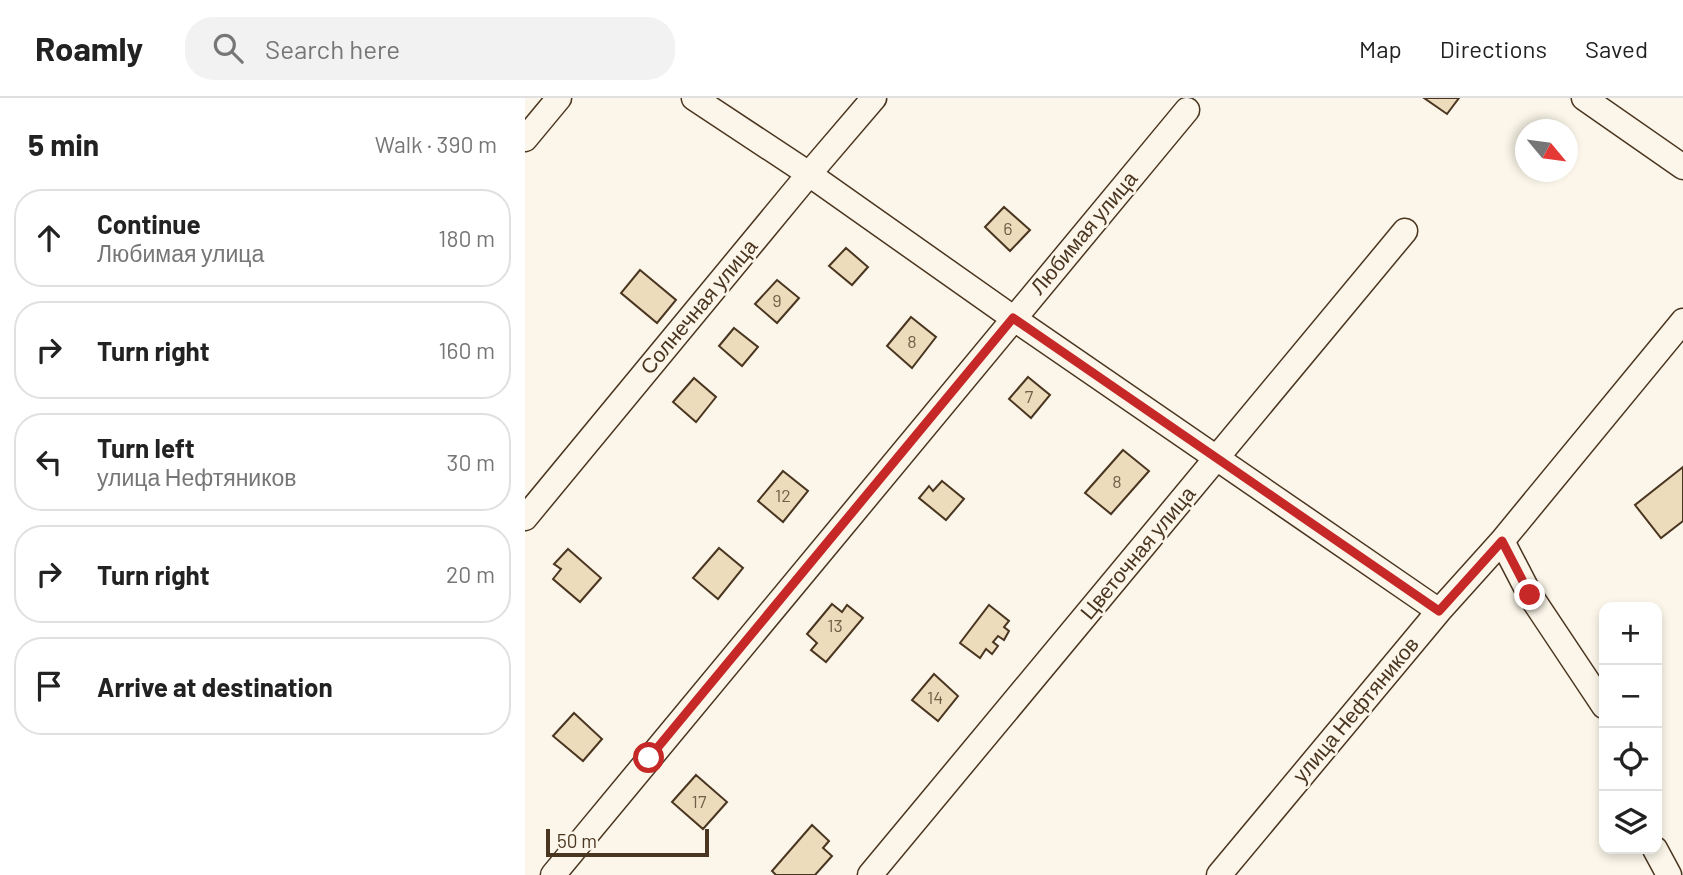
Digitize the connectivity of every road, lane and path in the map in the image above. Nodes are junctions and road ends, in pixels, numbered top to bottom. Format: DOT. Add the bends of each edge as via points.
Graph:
graph roads {
  1 [pos="559,98"];
  2 [pos="694,98"];
  3 [pos="874,98"];
  4 [pos="1584,98"];
  5 [pos="1187,110"];
  6 [pos="525,139"];
  7 [pos="1683,167"];
  8 [pos="809,174"];
  9 [pos="1405,231"];
  10 [pos="1013,318"];
  11 [pos="1683,321"];
  12 [pos="1217,458"];
  13 [pos="525,518"];
  14 [pos="1502,541"];
  15 [pos="1439,611"];
  16 [pos="1599,698"];
  17 [pos="1658,854"];
  18 [pos="553,875"];
  19 [pos="870,875"];
  20 [pos="1219,875"];
  21 [pos="1669,875"];
  1 -- 6 [label="street"];
  2 -- 8 [label="street"];
  3 -- 8 [label="street, Солнечная улица"];
  4 -- 7 [label="street"];
  5 -- 10 [label="street, Любимая улица"];
  8 -- 10 [label="street"];
  8 -- 13 [label="street, Солнечная улица"];
  9 -- 12 [label="street, Цветочная улица"];
  10 -- 12 [label="street"];
  10 -- 18 [label="street, Любимая улица"];
  11 -- 14 [label="street, улица Нефтяников"];
  12 -- 15 [label="street"];
  12 -- 19 [label="street, Цветочная улица"];
  14 -- 15 [label="street, улица Нефтяников"];
  14 -- 16 [label="street" via="1530,595"];
  15 -- 20 [label="street, улица Нефтяников"];
  17 -- 21 [label="street"];
}
